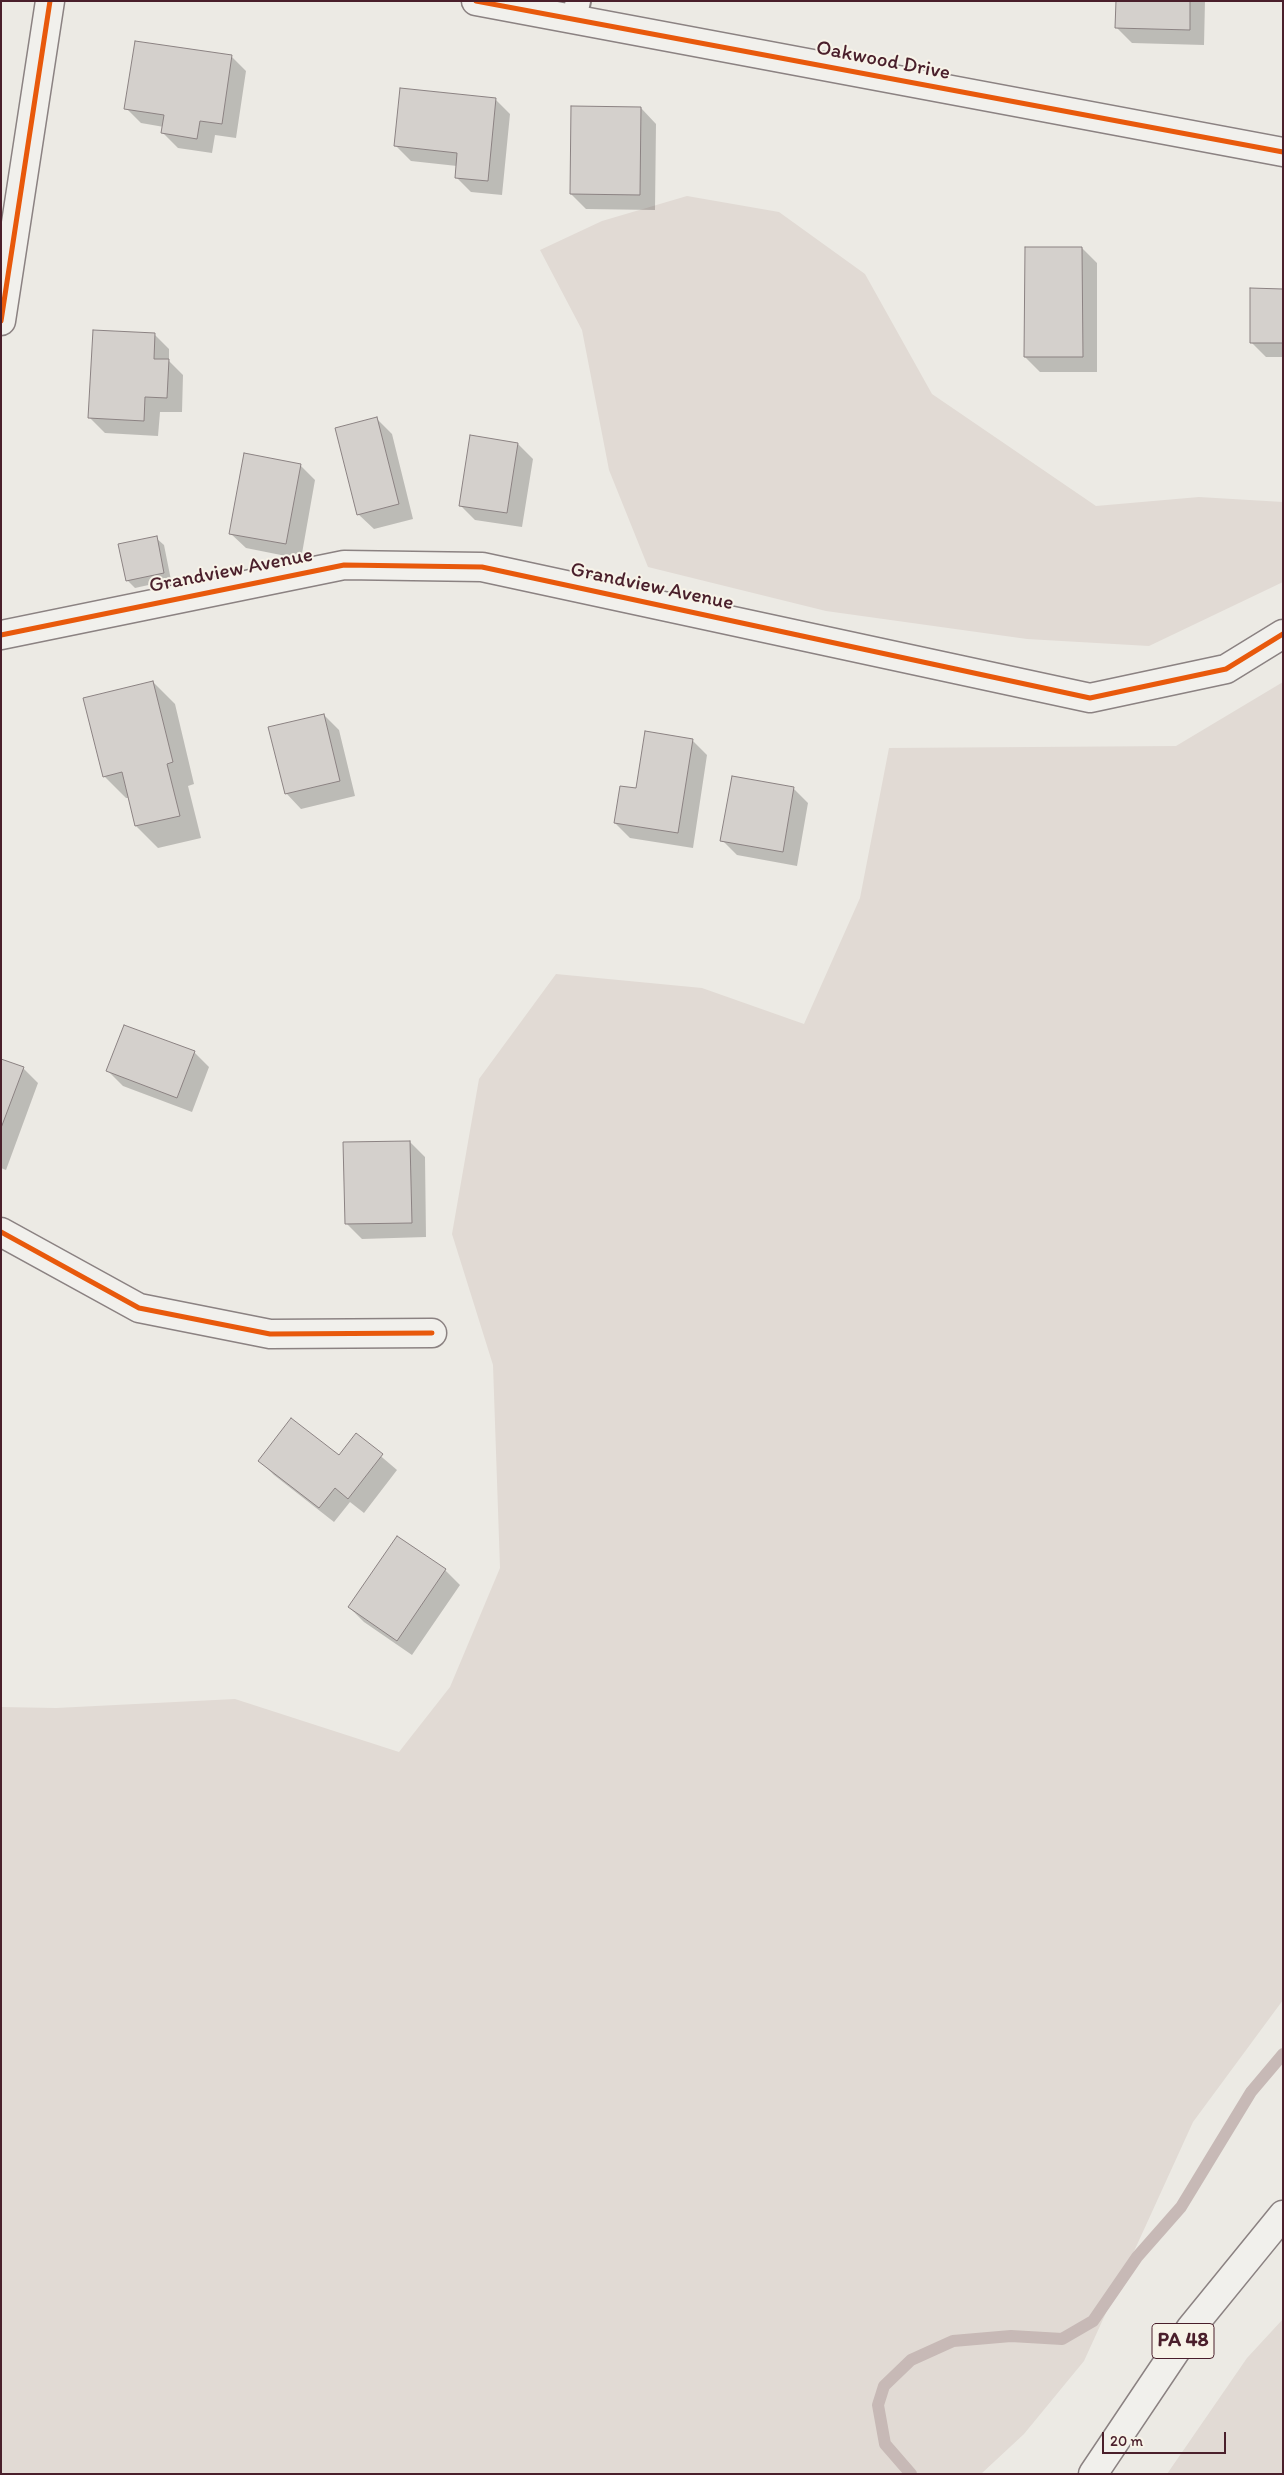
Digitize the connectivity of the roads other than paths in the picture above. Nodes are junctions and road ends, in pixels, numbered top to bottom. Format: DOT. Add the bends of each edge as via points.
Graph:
graph roads {
  1 [pos="50,1"];
  2 [pos="476,1"];
  3 [pos="576,10"];
  4 [pos="1283,152"];
  5 [pos="1,321"];
  6 [pos="1283,634"];
  7 [pos="1,635"];
  8 [pos="1,1232"];
  9 [pos="432,1333"];
  10 [pos="1283,2215"];
  11 [pos="1093,2474"];
  1 -- 5 [label="street"];
  2 -- 3 [label="street, Oakwood Drive"];
  3 -- 4 [label="street, Oakwood Drive"];
  6 -- 7 [label="street, Grandview Avenue" via="1226,669 1090,698 482,567 344,565"];
  8 -- 9 [label="street" via="139,1308 270,1334"];
  10 -- 11 [label="street, PA 48" via="1191,2328"];
}
